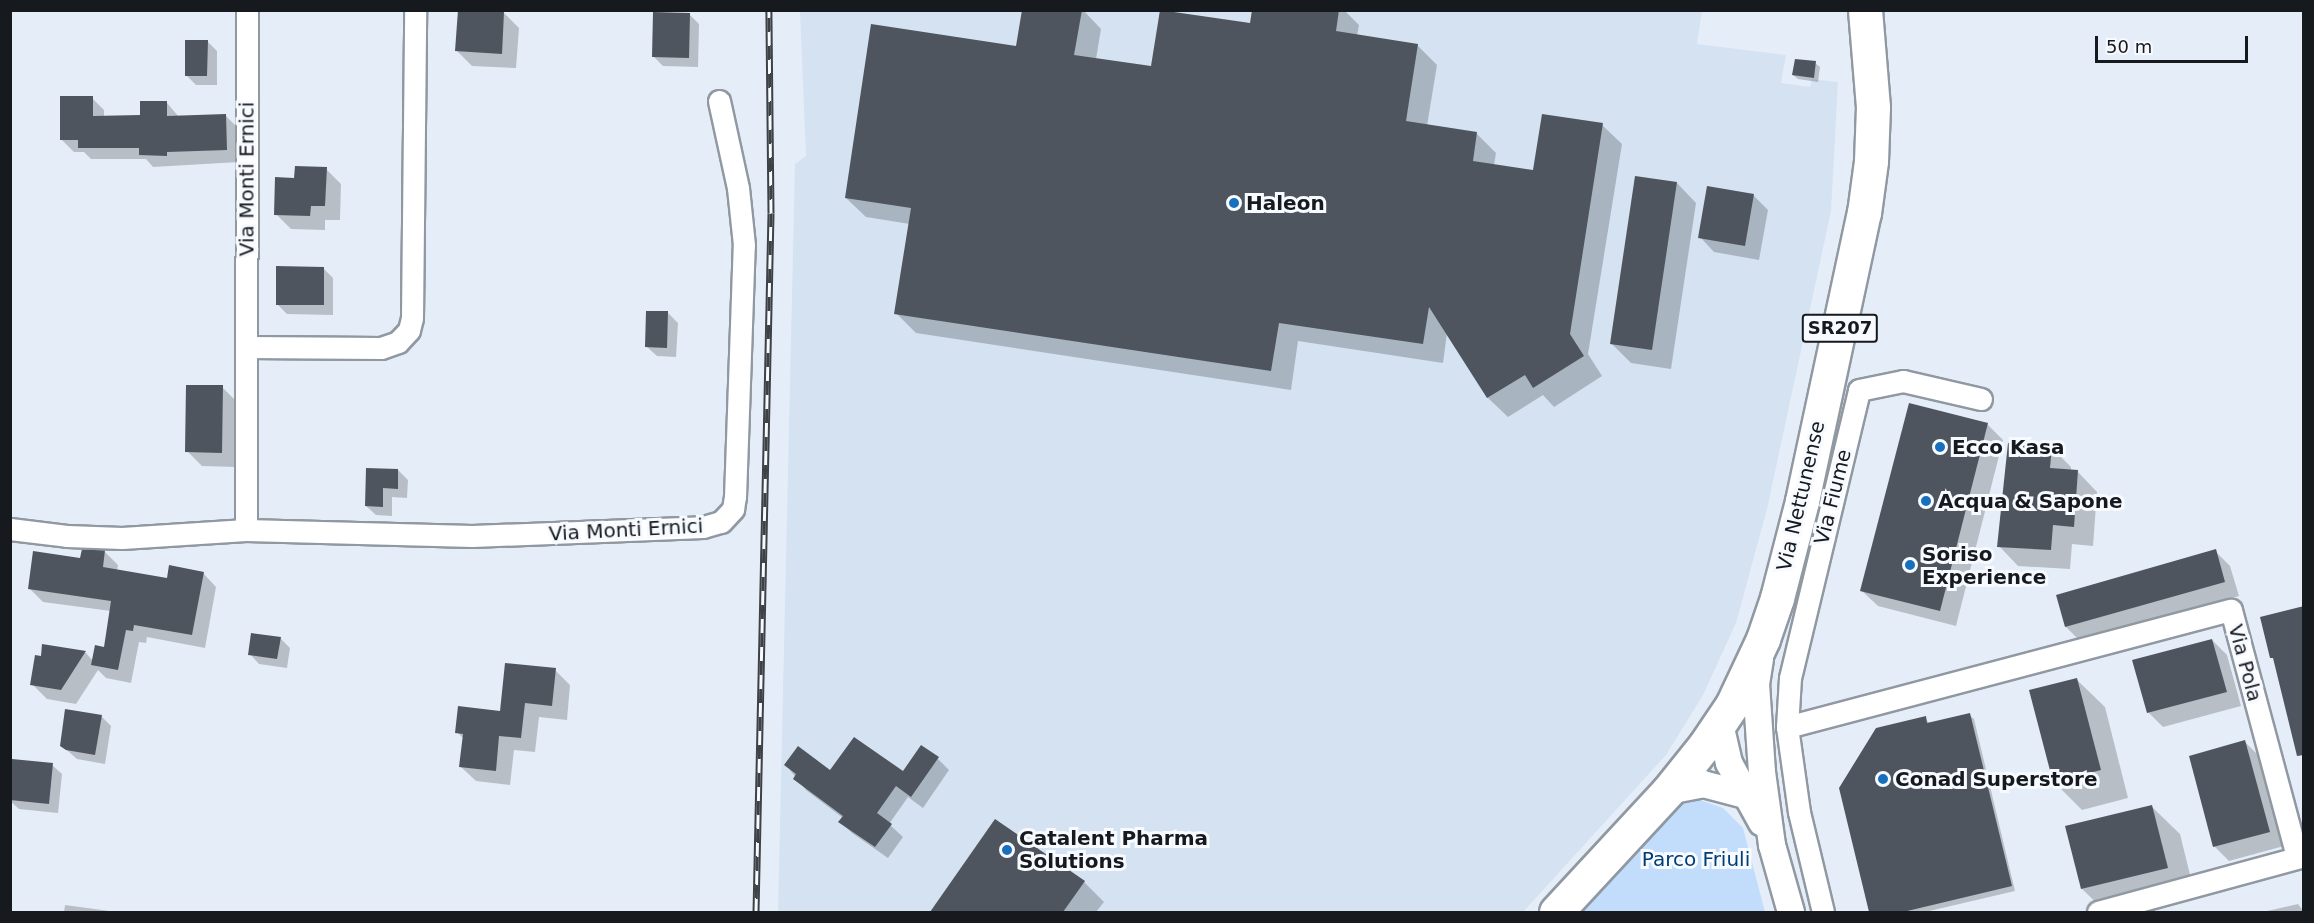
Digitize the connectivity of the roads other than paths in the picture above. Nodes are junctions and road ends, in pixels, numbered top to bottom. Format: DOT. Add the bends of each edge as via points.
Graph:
graph roads {
  1 [pos="247,10"];
  2 [pos="415,10"];
  3 [pos="1865,10"];
  4 [pos="720,101"];
  5 [pos="247,347"];
  6 [pos="1981,399"];
  7 [pos="10,529"];
  8 [pos="246,530"];
  9 [pos="1763,639"];
  10 [pos="1720,724"];
  11 [pos="1787,727"];
  12 [pos="1795,783"];
  13 [pos="1758,785"];
  14 [pos="1668,791"];
  15 [pos="2300,856"];
  16 [pos="1556,912"];
  17 [pos="1791,912"];
  18 [pos="1822,912"];
  19 [pos="2098,912"];
  1 -- 5 [label="street, Via Monti Ernici"];
  2 -- 5 [label="street" via="409,330 398,342 381,348"];
  3 -- 9 [label="main road, Via Nettunense / SR207" via="1873,107 1866,204 1802,501"];
  4 -- 8 [label="street, Via Monti Ernici" via="740,195 744,245 735,497 733,509 725,519 703,527 522,535"];
  5 -- 8 [label="street, Via Monti Ernici"];
  6 -- 11 [label="street, Via Fiume" via="1903,381 1859,390 1790,678"];
  7 -- 8 [label="street, Via Monti Ernici" via="122,538"];
  9 -- 10 [label="main road, Via Nettunense / SR207"];
  9 -- 13 [label="street" via="1756,684"];
  10 -- 13 [label="street" via="1729,763"];
  10 -- 14 [label="main road, Via Nettunense / SR207"];
  11 -- 12 [label="street, Via Fiume"];
  11 -- 15 [label="street, Via Pola" via="2231,610"];
  12 -- 13 [label="street"];
  12 -- 18 [label="street, Via Fiume"];
  13 -- 14 [label="street" via="1703,784"];
  13 -- 17 [label="street"];
  14 -- 16 [label="main road, Via Nettunense / SR207"];
  15 -- 19 [label="street"];
}
